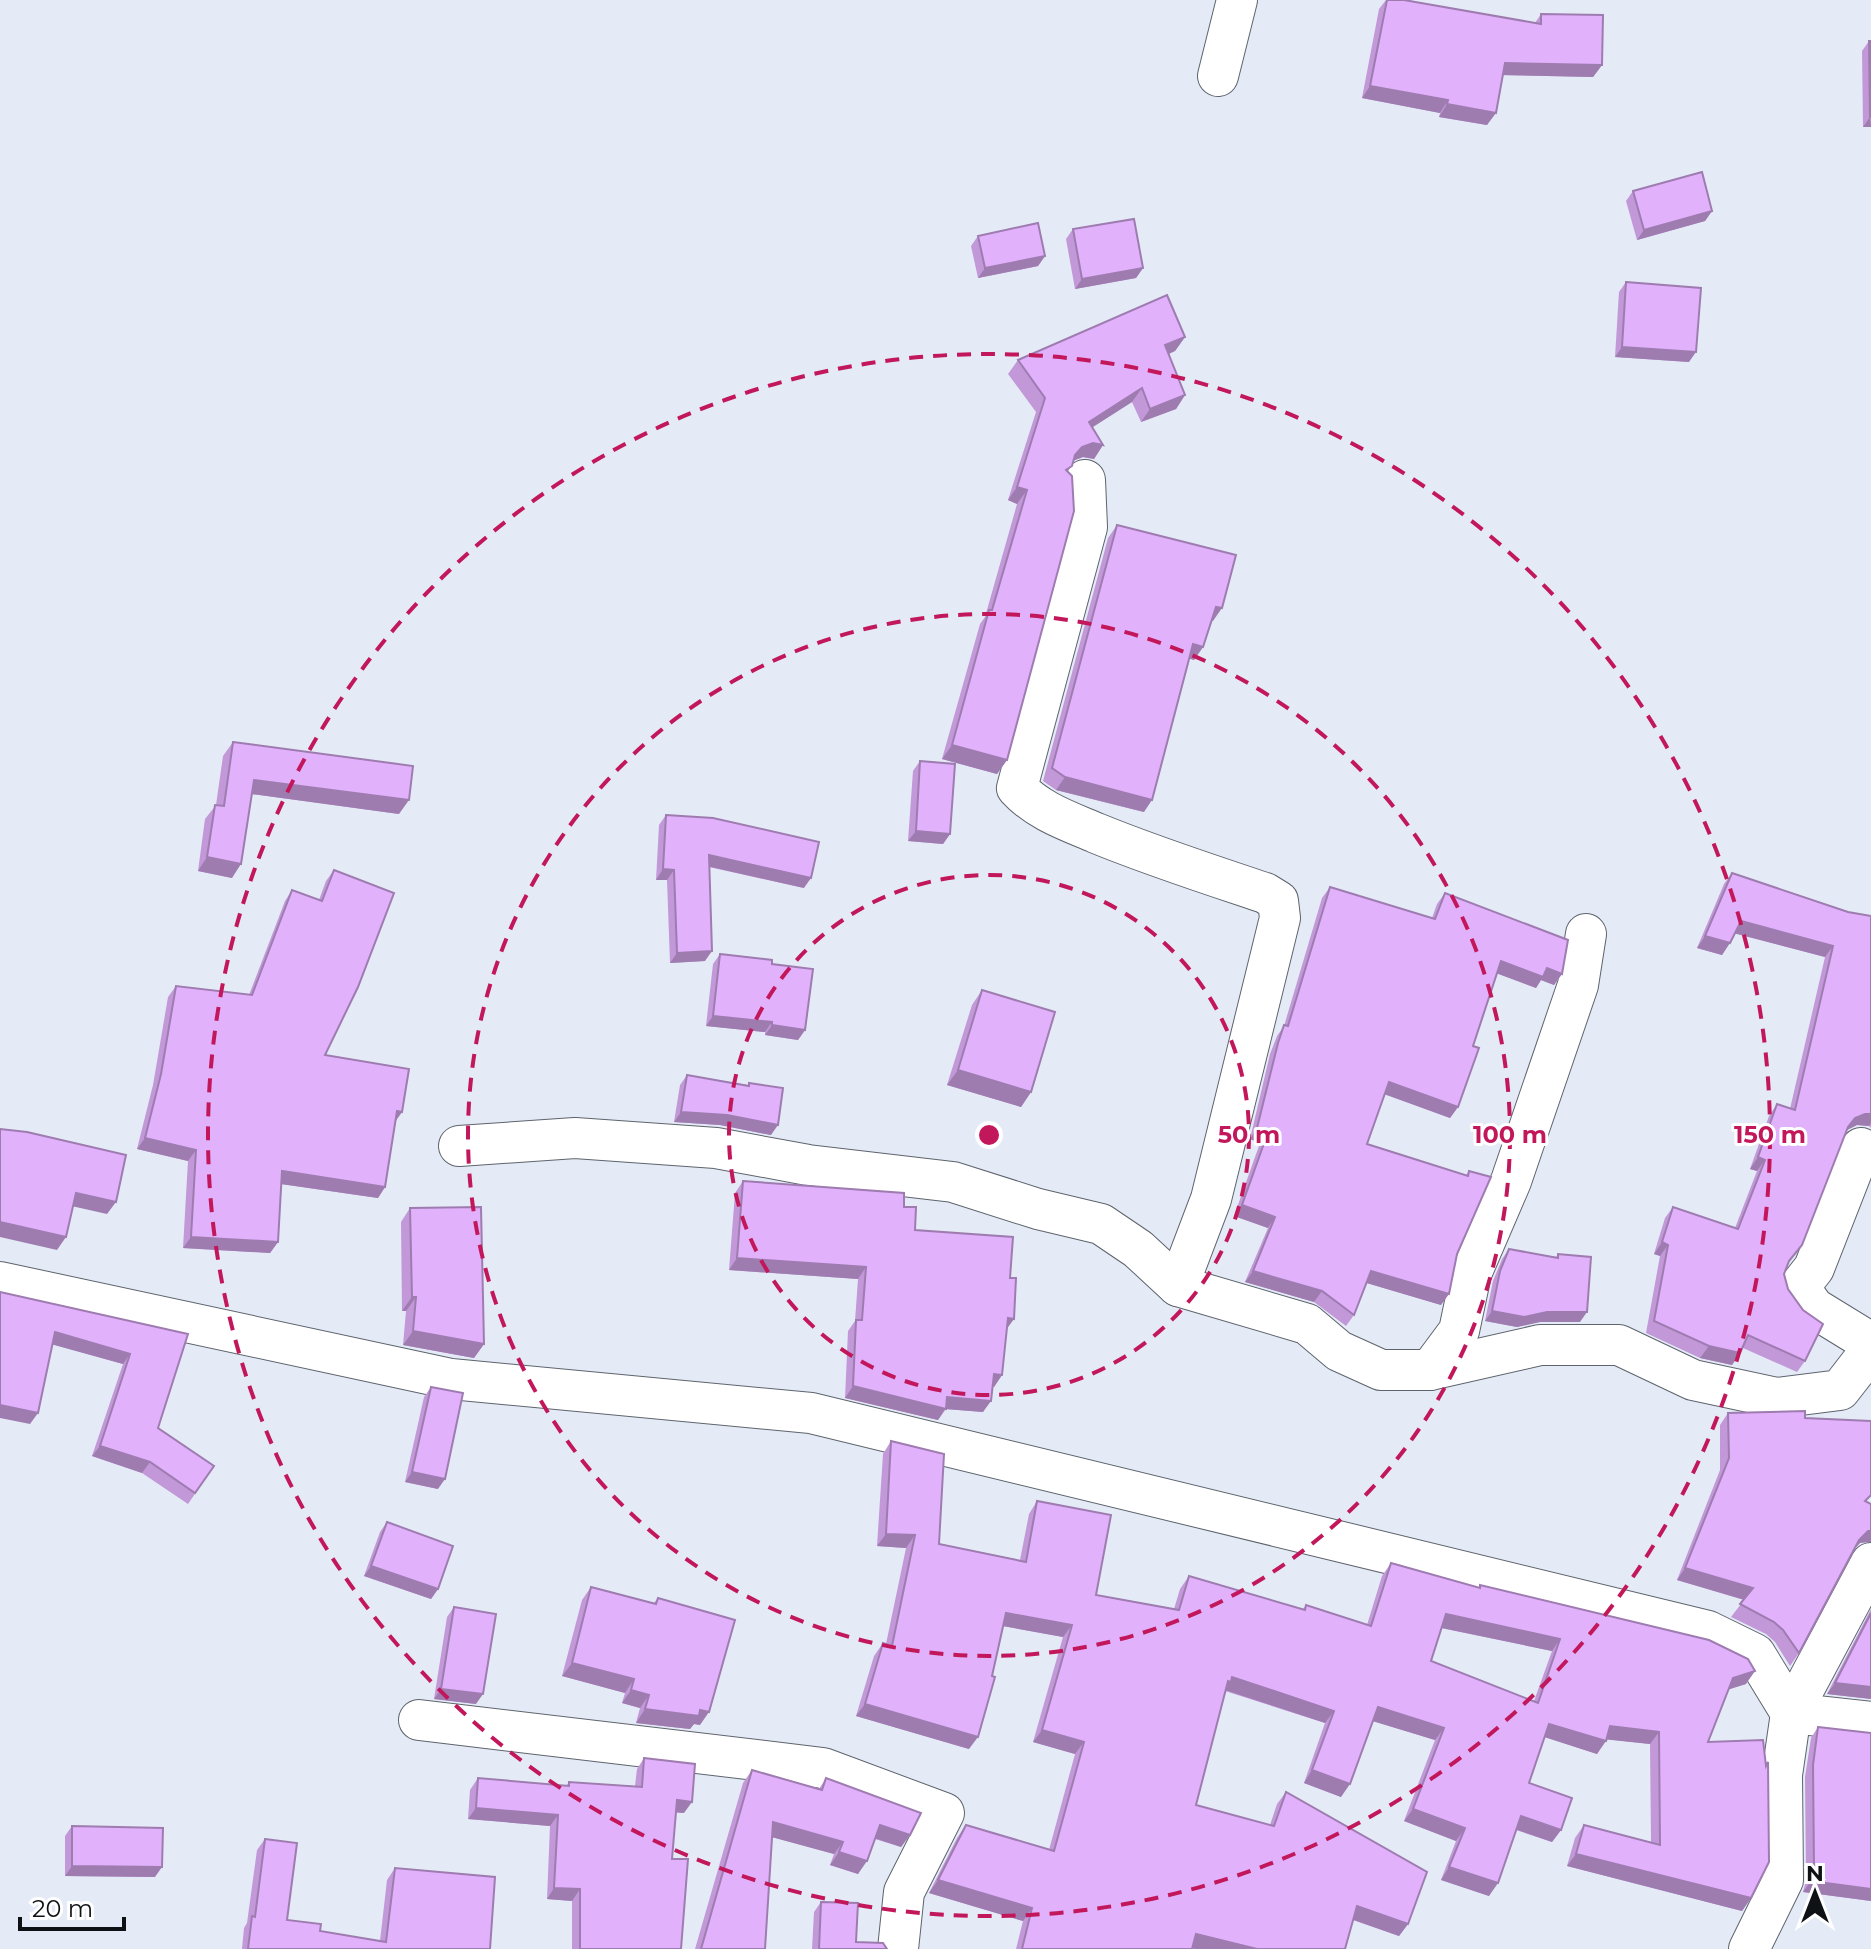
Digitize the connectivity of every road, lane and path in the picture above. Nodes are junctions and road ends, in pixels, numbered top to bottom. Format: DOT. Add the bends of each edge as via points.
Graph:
graph roads {
  1 [pos="1237,0"];
  2 [pos="1218,76"];
  3 [pos="1085,480"];
  4 [pos="1586,934"];
  5 [pos="459,1146"];
  6 [pos="1861,1148"];
  7 [pos="0,1282"];
  8 [pos="1178,1286"];
  9 [pos="1871,1343"];
  10 [pos="1871,1350"];
  11 [pos="1430,1370"];
  12 [pos="1871,1563"];
  13 [pos="1791,1713"];
  14 [pos="419,1720"];
  15 [pos="1871,1722"];
  16 [pos="898,1949"];
  17 [pos="1749,1949"];
  1 -- 2 [label="street"];
  3 -- 8 [label="street" via="1087,527 1017,788 1029,802 1057,817 1265,893 1278,901 1280,918 1211,1199"];
  4 -- 11 [label="street" via="1578,985 1511,1181 1471,1274 1459,1331"];
  5 -- 8 [label="street" via="575,1138 716,1148 953,1182 1101,1224"];
  6 -- 9 [label="street" via="1814,1268 1799,1287 1814,1308"];
  7 -- 13 [label="street" via="451,1379 811,1413 1708,1631 1755,1654"];
  8 -- 11 [label="street" via="1307,1324 1339,1351 1381,1370"];
  10 -- 11 [label="street" via="1840,1390 1777,1398 1693,1380 1619,1345 1540,1345"];
  12 -- 13 [label="street"];
  13 -- 15 [label="street"];
  13 -- 17 [label="street" via="1782,1775 1783,1880"];
  14 -- 16 [label="street" via="823,1768 944,1813 904,1892"];
}
